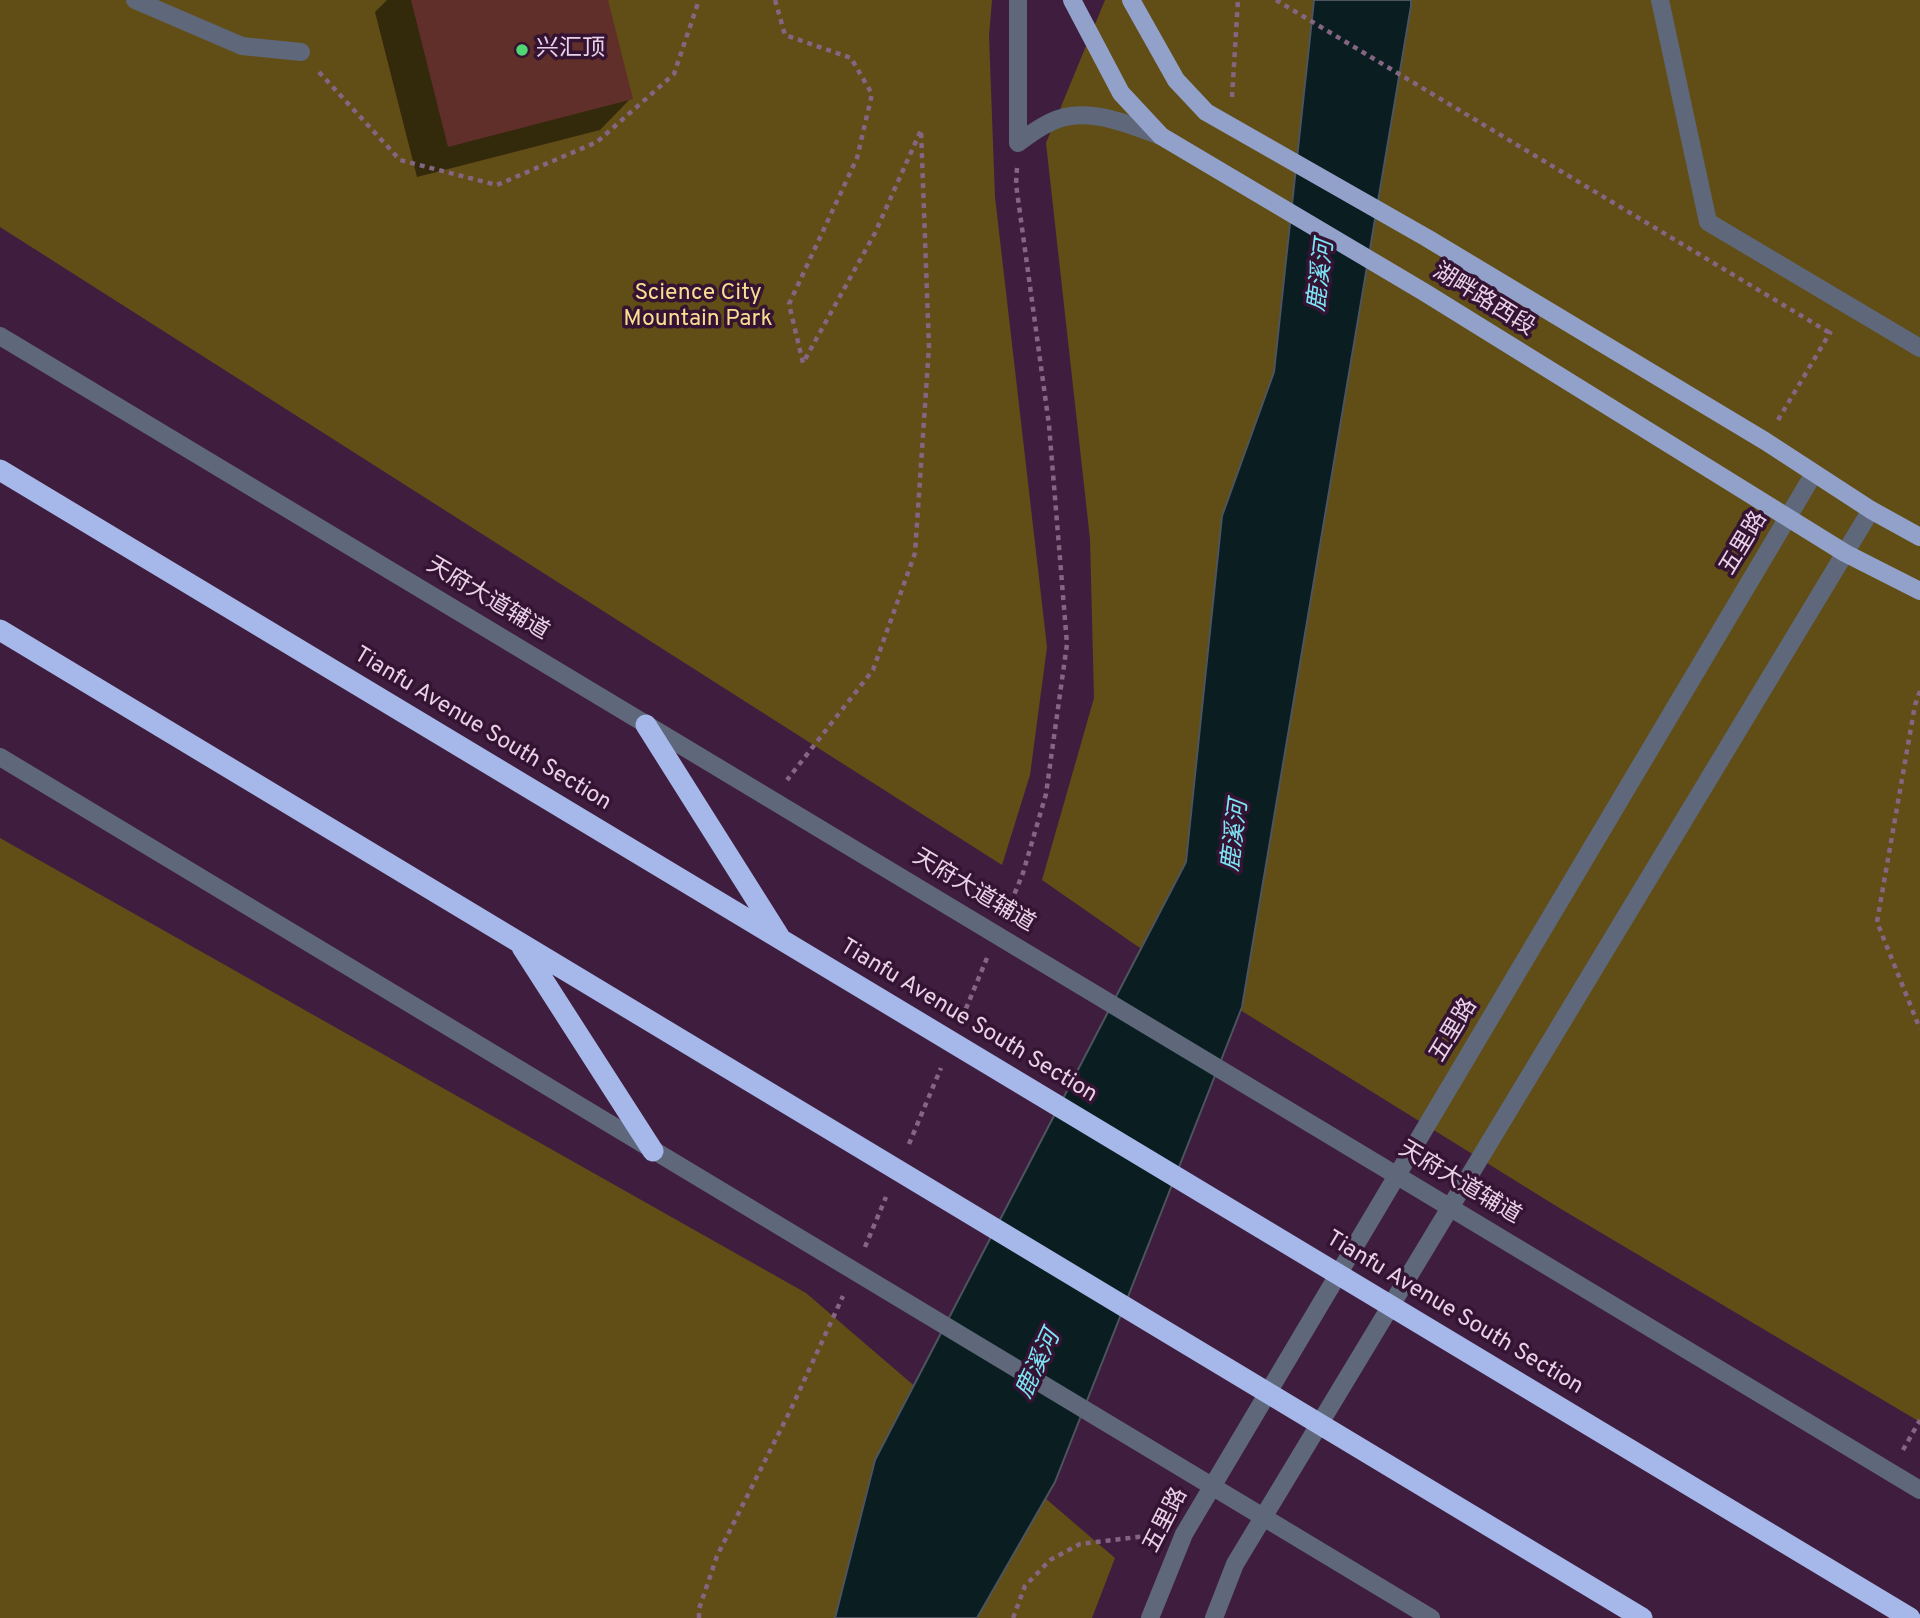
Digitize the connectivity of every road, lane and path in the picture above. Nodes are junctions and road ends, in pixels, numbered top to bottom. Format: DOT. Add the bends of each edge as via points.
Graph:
graph roads {
  1 [pos="135,0"];
  2 [pos="699,0"];
  3 [pos="775,0"];
  4 [pos="1018,0"];
  5 [pos="1072,0"];
  6 [pos="1130,0"];
  7 [pos="1238,0"];
  8 [pos="1276,0"];
  9 [pos="1660,0"];
  10 [pos="301,52"];
  11 [pos="1230,125"];
  12 [pos="1161,136"];
  13 [pos="1846,306"];
  14 [pos="1830,333"];
  15 [pos="0,336"];
  16 [pos="1920,348"];
  17 [pos="1765,441"];
  18 [pos="0,470"];
  19 [pos="1813,475"];
  20 [pos="1871,510"];
  21 [pos="1788,519"];
  22 [pos="1920,537"];
  23 [pos="1844,553"];
  24 [pos="1920,591"];
  25 [pos="0,630"];
  26 [pos="1920,691"];
  27 [pos="646,725"];
  28 [pos="0,757"];
  29 [pos="772,800"];
  30 [pos="782,940"];
  31 [pos="519,942"];
  32 [pos="1920,1029"];
  33 [pos="653,1151"];
  34 [pos="1920,1490"];
  35 [pos="1154,1535"];
  36 [pos="1013,1618"];
  37 [pos="1150,1618"];
  38 [pos="1214,1618"];
  39 [pos="1431,1618"];
  40 [pos="1642,1618"];
  41 [pos="1910,1618"];
  1 -- 10 [label="street" via="242,46"];
  2 -- 10 [label="path" via="674,74 597,142 497,185 400,160"];
  3 -- 29 [label="path" via="785,35 851,58 872,94 857,158 789,304 803,363 875,233 921,130 929,347 915,553 873,670"];
  4 -- 12 [label="street" via="1018,143 1070,116 1114,120"];
  5 -- 12 [label="main road, 湖畔路西段" via="1121,93"];
  6 -- 11 [label="main road, 湖畔路西段" via="1176,80 1206,112"];
  7 -- 11 [label="path"];
  8 -- 14 [label="path"];
  9 -- 13 [label="street" via="1708,222"];
  11 -- 17 [label="main road, 湖畔路西段"];
  12 -- 21 [label="main road, 湖畔路西段" via="1424,292"];
  13 -- 14 [label="path"];
  13 -- 16 [label="street"];
  14 -- 17 [label="path"];
  15 -- 27 [label="street, 天府大道辅道"];
  17 -- 19 [label="main road, 湖畔路西段"];
  18 -- 30 [label="highway, Tianfu Avenue South Section"];
  19 -- 20 [label="main road, 湖畔路西段"];
  19 -- 21 [label="street, 五里路"];
  20 -- 22 [label="main road, 湖畔路西段"];
  20 -- 23 [label="street"];
  21 -- 23 [label="main road, 湖畔路西段"];
  21 -- 37 [label="street, 五里路" via="1184,1534"];
  23 -- 24 [label="main road, 湖畔路西段"];
  23 -- 38 [label="street" via="1235,1564"];
  25 -- 31 [label="highway"];
  26 -- 32 [label="path" via="1877,922"];
  27 -- 29 [label="street, 天府大道辅道"];
  27 -- 30 [label="highway"];
  28 -- 33 [label="street"];
  29 -- 34 [label="street, 天府大道辅道"];
  30 -- 41 [label="highway, Tianfu Avenue South Section"];
  31 -- 33 [label="highway"];
  31 -- 40 [label="highway"];
  33 -- 39 [label="street"];
  35 -- 36 [label="path" via="1080,1544 1050,1560 1025,1586"];
}
